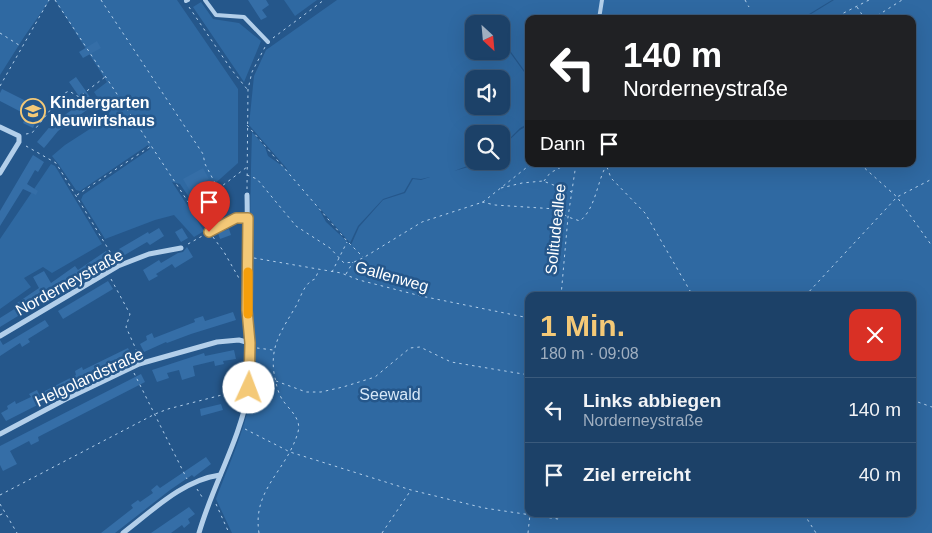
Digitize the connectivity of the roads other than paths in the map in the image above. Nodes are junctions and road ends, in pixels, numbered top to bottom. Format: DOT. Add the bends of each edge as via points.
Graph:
graph roads {
  1 [pos="205,0"];
  2 [pos="602,0"];
  3 [pos="600,15"];
  4 [pos="268,42"];
  5 [pos="0,127"];
  6 [pos="0,173"];
  7 [pos="247,195"];
  8 [pos="248,218"];
  9 [pos="209,232"];
  10 [pos="182,248"];
  11 [pos="0,336"];
  12 [pos="250,346"];
  13 [pos="0,434"];
  14 [pos="220,475"];
  15 [pos="123,533"];
  16 [pos="199,533"];
  1 -- 4 [label="lane" via="216,15 244,17"];
  2 -- 3 [label="lane"];
  5 -- 6 [label="street" via="19,139"];
  7 -- 8 [label="street"];
  8 -- 9 [label="street" via="236,218"];
  8 -- 12 [label="street"];
  10 -- 11 [label="street, Norderneystraße" via="150,254 118,266"];
  12 -- 13 [label="street, Helgolandstraße" via="239,340 217,342 142,363"];
  12 -- 14 [label="street" via="249,388 240,426"];
  14 -- 15 [label="street" via="193,483"];
  14 -- 16 [label="street"];
}
